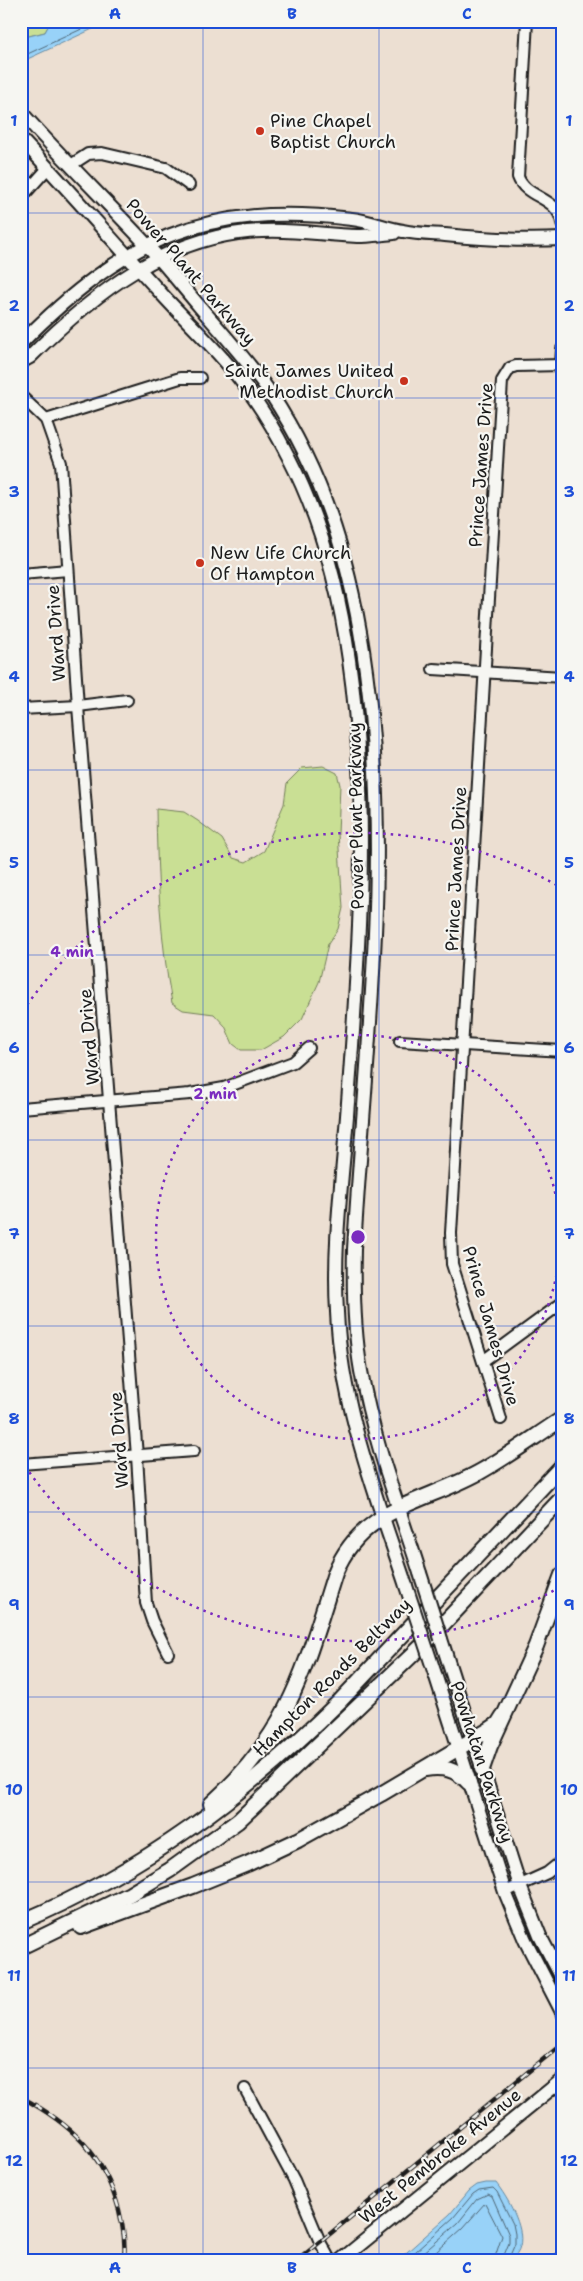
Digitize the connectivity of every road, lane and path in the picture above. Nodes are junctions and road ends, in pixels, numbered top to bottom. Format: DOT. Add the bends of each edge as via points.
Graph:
graph roads {
  1 [pos="527,21"];
  2 [pos="21,112"];
  3 [pos="21,139"];
  4 [pos="71,165"];
  5 [pos="48,168"];
  6 [pos="189,185"];
  7 [pos="21,198"];
  8 [pos="561,215"];
  9 [pos="404,232"];
  10 [pos="562,239"];
  11 [pos="147,245"];
  12 [pos="127,255"];
  13 [pos="158,258"];
  14 [pos="138,268"];
  15 [pos="21,343"];
  16 [pos="562,349"];
  17 [pos="21,362"];
  18 [pos="561,365"];
  19 [pos="200,378"];
  20 [pos="21,396"];
  21 [pos="46,420"];
  22 [pos="68,570"];
  23 [pos="21,574"];
  24 [pos="433,670"];
  25 [pos="484,672"];
  26 [pos="562,677"];
  27 [pos="127,700"];
  28 [pos="78,706"];
  29 [pos="21,709"];
  30 [pos="400,1041"];
  31 [pos="462,1045"];
  32 [pos="309,1048"];
  33 [pos="562,1051"];
  34 [pos="110,1100"];
  35 [pos="21,1108"];
  36 [pos="562,1303"];
  37 [pos="482,1361"];
  38 [pos="501,1419"];
  39 [pos="562,1419"];
  40 [pos="194,1451"];
  41 [pos="137,1456"];
  42 [pos="21,1464"];
  43 [pos="562,1466"];
  44 [pos="562,1498"];
  45 [pos="399,1507"];
  46 [pos="383,1517"];
  47 [pos="562,1575"];
  48 [pos="168,1653"];
  49 [pos="503,1716"];
  50 [pos="472,1739"];
  51 [pos="458,1748"];
  52 [pos="482,1769"];
  53 [pos="422,1770"];
  54 [pos="469,1783"];
  55 [pos="162,1849"];
  56 [pos="562,1861"];
  57 [pos="520,1886"];
  58 [pos="505,1892"];
  59 [pos="21,1922"];
  60 [pos="21,1947"];
  61 [pos="562,1978"];
  62 [pos="562,2012"];
  63 [pos="562,2080"];
  64 [pos="245,2089"];
  65 [pos="562,2258"];
  66 [pos="330,2260"];
  67 [pos="341,2260"];
  68 [pos="558,2260"];
  1 -- 8 [label="street" via="518,177 526,188"];
  2 -- 4 [label="main road, Power Plant Parkway"];
  3 -- 5 [label="main road, Power Plant Parkway"];
  4 -- 6 [label="street" via="97,152 166,168"];
  4 -- 11 [label="main road, Power Plant Parkway"];
  5 -- 7 [label="street"];
  5 -- 12 [label="main road, Power Plant Parkway"];
  9 -- 10 [label="main road" via="513,240"];
  9 -- 11 [label="main road" via="355,220 259,214 198,225"];
  9 -- 13 [label="main road" via="357,236 290,230 252,231 198,242"];
  11 -- 12 [label="main road"];
  11 -- 13 [label="main road, Power Plant Parkway"];
  12 -- 14 [label="main road, Power Plant Parkway"];
  12 -- 15 [label="main road" via="65,300"];
  13 -- 14 [label="main road"];
  13 -- 45 [label="main road, Power Plant Parkway" via="253,369 291,428 330,511 347,563 358,615 374,732 378,869 355,1234 354,1310 367,1402"];
  14 -- 17 [label="main road" via="89,301"];
  14 -- 46 [label="main road, Power Plant Parkway" via="238,377 273,428 313,511 326,546 338,596 359,747 361,899 336,1254 337,1315 350,1406"];
  16 -- 18 [label="street"];
  18 -- 25 [label="street, Prince James Drive" via="516,366 505,374 502,381"];
  19 -- 21 [label="street" via="180,378"];
  20 -- 21 [label="street, Ward Drive"];
  21 -- 22 [label="street, Ward Drive" via="61,463"];
  22 -- 23 [label="street"];
  22 -- 28 [label="street, Ward Drive"];
  24 -- 25 [label="street"];
  25 -- 26 [label="street"];
  25 -- 31 [label="street, Prince James Drive"];
  27 -- 28 [label="street"];
  28 -- 29 [label="street"];
  28 -- 34 [label="street, Ward Drive"];
  30 -- 31 [label="street"];
  31 -- 33 [label="street"];
  31 -- 37 [label="street, Prince James Drive" via="451,1255"];
  32 -- 34 [label="street" via="293,1062 224,1088"];
  34 -- 35 [label="street"];
  34 -- 41 [label="street, Ward Drive"];
  36 -- 37 [label="street"];
  37 -- 38 [label="street, Prince James Drive"];
  39 -- 45 [label="highway" via="477,1474"];
  40 -- 41 [label="street"];
  41 -- 42 [label="street"];
  41 -- 48 [label="street, Ward Drive" via="146,1603"];
  43 -- 55 [label="highway, Hampton Roads Beltway" via="302,1739 240,1792"];
  44 -- 60 [label="highway, Hampton Roads Beltway" via="429,1639 238,1821 170,1870 130,1894"];
  45 -- 46 [label="highway"];
  45 -- 50 [label="main road, Powhatan Parkway, bridge"];
  46 -- 51 [label="main road, Powhatan Parkway, bridge"];
  46 -- 55 [label="highway" via="350,1544 341,1558 298,1685 266,1744 238,1780"];
  47 -- 49 [label="highway" via="536,1646"];
  49 -- 50 [label="highway" via="498,1724"];
  49 -- 52 [label="highway"];
  50 -- 51 [label="highway"];
  50 -- 52 [label="main road, Powhatan Parkway"];
  51 -- 53 [label="highway"];
  51 -- 54 [label="main road, Powhatan Parkway"];
  52 -- 57 [label="main road, Powhatan Parkway"];
  53 -- 54 [label="highway" via="453,1770"];
  53 -- 60 [label="highway" via="298,1840 247,1864 103,1920"];
  54 -- 58 [label="main road, Powhatan Parkway"];
  55 -- 59 [label="highway, Hampton Roads Beltway" via="93,1889"];
  56 -- 57 [label="street" via="547,1873"];
  57 -- 58 [label="street"];
  57 -- 61 [label="main road, Powhatan Parkway" via="540,1936"];
  58 -- 62 [label="main road, Powhatan Parkway" via="525,1940"];
  63 -- 67 [label="main road, West Pembroke Avenue"];
  64 -- 66 [label="street" via="294,2180"];
  65 -- 68 [label="street"];
}
